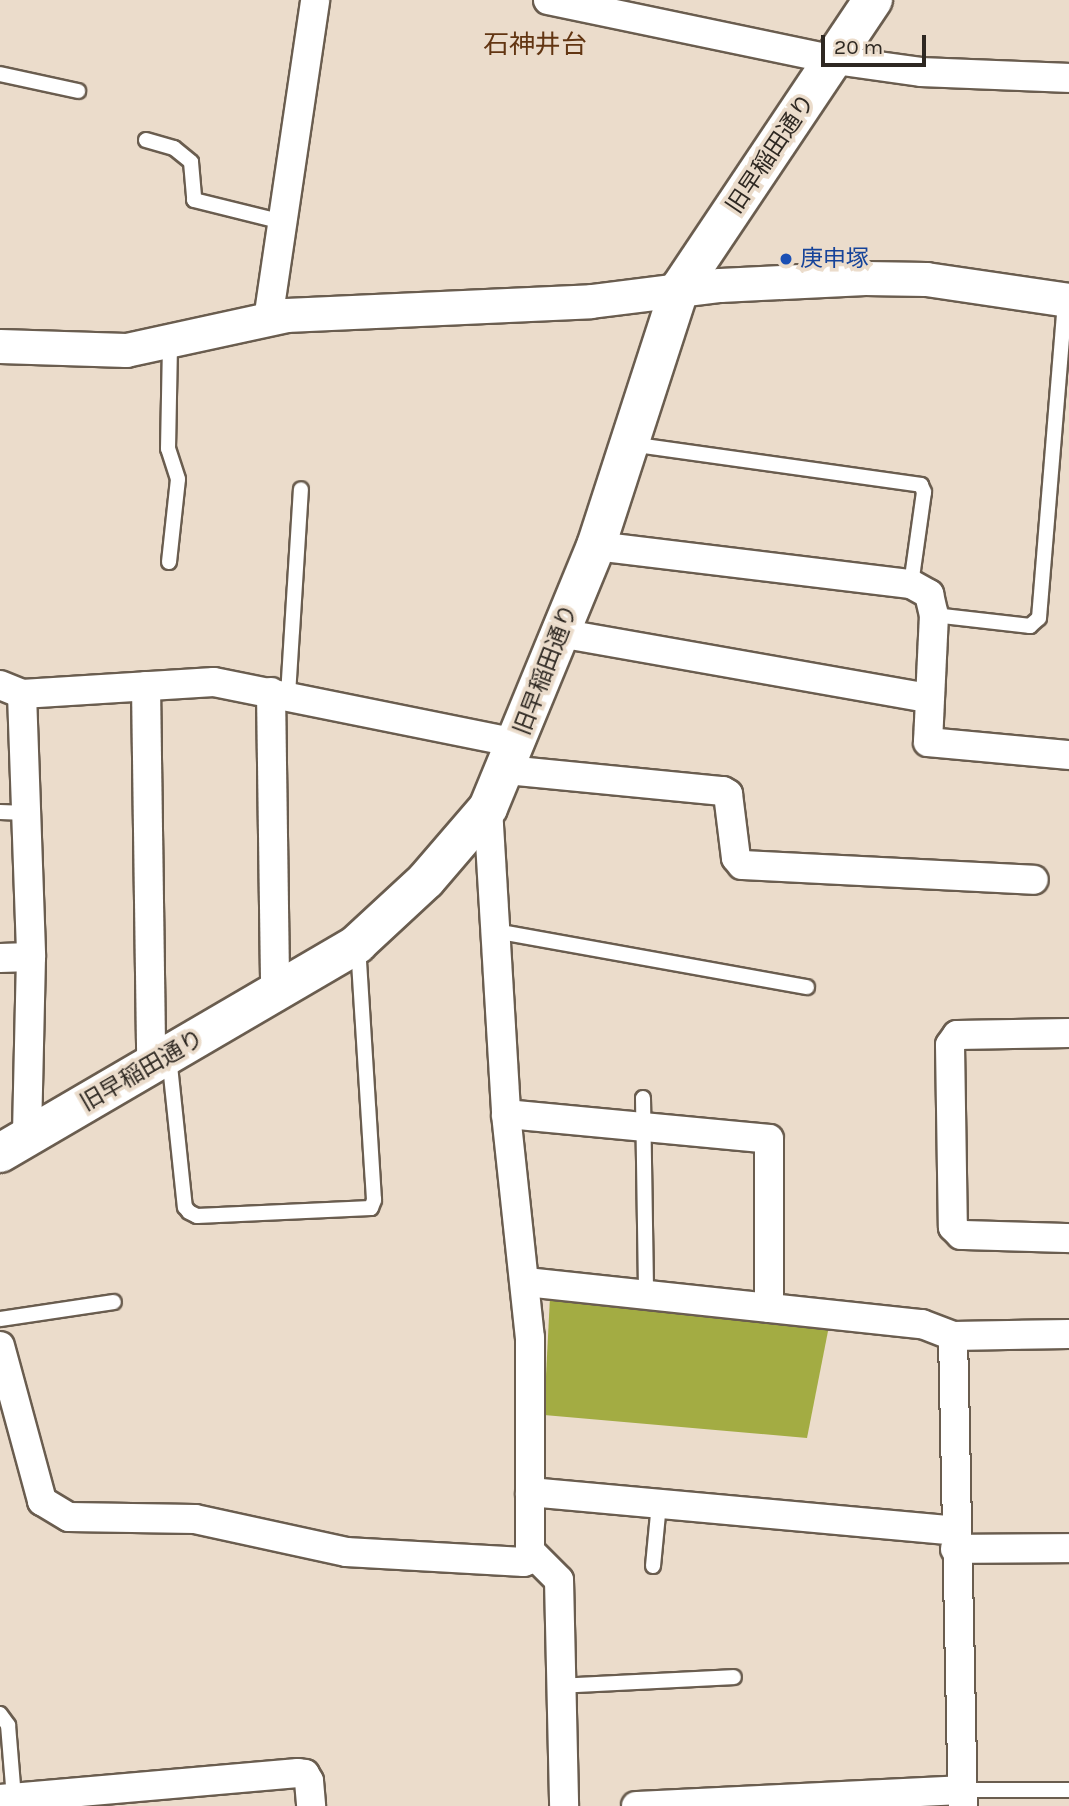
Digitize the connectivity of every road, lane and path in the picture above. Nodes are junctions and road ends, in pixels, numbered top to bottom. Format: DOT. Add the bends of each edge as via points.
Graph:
graph roads {
  1 [pos="315,0"];
  2 [pos="548,0"];
  3 [pos="873,0"];
  4 [pos="623,6"];
  5 [pos="835,60"];
  6 [pos="0,74"];
  7 [pos="1069,78"];
  8 [pos="78,90"];
  9 [pos="146,141"];
  10 [pos="283,222"];
  11 [pos="680,288"];
  12 [pos="1067,299"];
  13 [pos="268,320"];
  14 [pos="170,342"];
  15 [pos="0,346"];
  16 [pos="629,444"];
  17 [pos="301,489"];
  18 [pos="596,546"];
  19 [pos="169,562"];
  20 [pos="911,584"];
  21 [pos="934,615"];
  22 [pos="559,633"];
  23 [pos="146,686"];
  24 [pos="11,689"];
  25 [pos="279,694"];
  26 [pos="927,698"];
  27 [pos="1069,754"];
  28 [pos="512,756"];
  29 [pos="488,808"];
  30 [pos="14,812"];
  31 [pos="1034,880"];
  32 [pos="495,931"];
  33 [pos="357,944"];
  34 [pos="31,957"];
  35 [pos="0,958"];
  36 [pos="807,987"];
  37 [pos="275,993"];
  38 [pos="1069,1032"];
  39 [pos="160,1060"];
  40 [pos="643,1098"];
  41 [pos="506,1114"];
  42 [pos="643,1127"];
  43 [pos="14,1145"];
  44 [pos="1069,1238"];
  45 [pos="526,1282"];
  46 [pos="646,1293"];
  47 [pos="114,1302"];
  48 [pos="769,1308"];
  49 [pos="0,1319"];
  50 [pos="1069,1334"];
  51 [pos="953,1336"];
  52 [pos="0,1346"];
  53 [pos="530,1492"];
  54 [pos="659,1504"];
  55 [pos="955,1540"];
  56 [pos="1069,1548"];
  57 [pos="534,1558"];
  58 [pos="653,1566"];
  59 [pos="734,1677"];
  60 [pos="559,1686"];
  61 [pos="0,1714"];
  62 [pos="1069,1790"];
  63 [pos="963,1798"];
  64 [pos="7,1799"];
  65 [pos="311,1806"];
  66 [pos="564,1806"];
  67 [pos="636,1806"];
  1 -- 10 [label="street"];
  2 -- 4 [label="street"];
  3 -- 5 [label="main road, 旧早稲田通り"];
  4 -- 5 [label="street"];
  5 -- 7 [label="street" via="922,72"];
  5 -- 11 [label="main road, 旧早稲田通り"];
  6 -- 8 [label="lane"];
  9 -- 10 [label="lane" via="174,148 191,162 194,200"];
  10 -- 13 [label="street"];
  11 -- 12 [label="street" via="916,278"];
  11 -- 13 [label="street" via="591,301 286,315"];
  11 -- 16 [label="main road, 旧早稲田通り"];
  12 -- 21 [label="lane" via="1039,618 1030,626"];
  13 -- 14 [label="street"];
  14 -- 15 [label="street" via="126,350"];
  14 -- 19 [label="lane" via="168,449 178,479"];
  16 -- 18 [label="main road, 旧早稲田通り"];
  16 -- 20 [label="lane" via="921,485 924,492"];
  17 -- 25 [label="lane"];
  18 -- 20 [label="street"];
  18 -- 22 [label="main road, 旧早稲田通り"];
  20 -- 21 [label="street" via="929,594"];
  21 -- 26 [label="street"];
  22 -- 26 [label="street"];
  22 -- 28 [label="main road, 旧早稲田通り"];
  23 -- 24 [label="street"];
  23 -- 25 [label="street" via="214,682"];
  23 -- 39 [label="street"];
  24 -- 30 [label="street"];
  25 -- 28 [label="street"];
  25 -- 37 [label="street"];
  26 -- 27 [label="street" via="926,739 933,744"];
  28 -- 29 [label="main road, 旧早稲田通り"];
  28 -- 31 [label="street" via="723,791 728,794 736,858 742,864"];
  29 -- 32 [label="street"];
  29 -- 33 [label="main road, 旧早稲田通り" via="426,880"];
  30 -- 34 [label="street"];
  32 -- 36 [label="lane"];
  32 -- 41 [label="street"];
  33 -- 37 [label="main road, 旧早稲田通り"];
  33 -- 39 [label="lane" via="374,1200 370,1208 197,1216 189,1212"];
  34 -- 35 [label="street"];
  34 -- 43 [label="street"];
  37 -- 39 [label="main road, 旧早稲田通り"];
  38 -- 44 [label="street" via="957,1035 950,1045 953,1227 961,1235"];
  39 -- 43 [label="main road, 旧早稲田通り"];
  40 -- 42 [label="lane"];
  41 -- 42 [label="street"];
  41 -- 45 [label="street"];
  42 -- 46 [label="lane"];
  42 -- 48 [label="street" via="769,1139"];
  45 -- 46 [label="street"];
  45 -- 53 [label="street"];
  46 -- 48 [label="street"];
  47 -- 49 [label="lane"];
  48 -- 51 [label="street" via="922,1324"];
  50 -- 51 [label="street"];
  51 -- 55 [label="street"];
  52 -- 57 [label="street" via="42,1501 69,1517 195,1519 346,1552 524,1562"];
  53 -- 54 [label="street"];
  53 -- 57 [label="street"];
  54 -- 55 [label="street"];
  54 -- 58 [label="lane"];
  55 -- 56 [label="street"];
  55 -- 63 [label="street"];
  57 -- 60 [label="street" via="555,1571 559,1580"];
  59 -- 60 [label="lane"];
  60 -- 66 [label="street"];
  61 -- 64 [label="lane" via="8,1725"];
  62 -- 63 [label="lane"];
  63 -- 67 [label="street"];
  64 -- 65 [label="street" via="298,1773 309,1781"];
}
